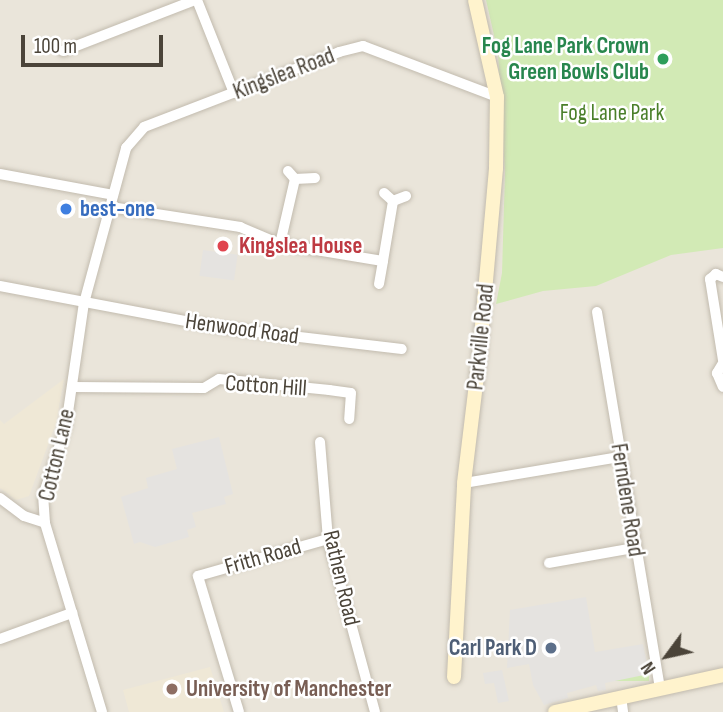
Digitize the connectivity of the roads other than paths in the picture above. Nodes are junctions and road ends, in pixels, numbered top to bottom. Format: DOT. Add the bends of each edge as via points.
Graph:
graph roads {
  1 [pos="196,0"];
  2 [pos="475,0"];
  3 [pos="63,51"];
  4 [pos="234,93"];
  5 [pos="497,97"];
  6 [pos="0,174"];
  7 [pos="315,178"];
  8 [pos="384,193"];
  9 [pos="113,195"];
  10 [pos="406,196"];
  11 [pos="393,201"];
  12 [pos="111,207"];
  13 [pos="279,244"];
  14 [pos="383,261"];
  15 [pos="723,277"];
  16 [pos="379,284"];
  17 [pos="0,286"];
  18 [pos="84,303"];
  19 [pos="597,312"];
  20 [pos="402,349"];
  21 [pos="723,362"];
  22 [pos="72,387"];
  23 [pos="723,387"];
  24 [pos="349,419"];
  25 [pos="320,442"];
  26 [pos="620,457"];
  27 [pos="464,483"];
  28 [pos="0,498"];
  29 [pos="45,523"];
  30 [pos="328,539"];
  31 [pos="634,548"];
  32 [pos="549,563"];
  33 [pos="72,613"];
  34 [pos="0,639"];
  35 [pos="723,675"];
  36 [pos="454,677"];
  37 [pos="660,688"];
  38 [pos="621,697"];
  39 [pos="102,712"];
  40 [pos="239,712"];
  41 [pos="375,712"];
  42 [pos="555,712"];
  43 [pos="624,712"];
  1 -- 3 [label="street"];
  1 -- 4 [label="street"];
  2 -- 5 [label="street, Parkville Road"];
  4 -- 5 [label="street, Kingslea Road" via="363,46"];
  4 -- 9 [label="street, Kingslea Road" via="144,127 126,148"];
  5 -- 27 [label="street, Parkville Road" via="490,247"];
  6 -- 9 [label="street"];
  7 -- 13 [label="street" via="291,174"];
  8 -- 11 [label="street"];
  9 -- 12 [label="street, Cotton Lane"];
  10 -- 11 [label="street"];
  11 -- 14 [label="street"];
  12 -- 13 [label="street" via="240,227"];
  12 -- 18 [label="street, Cotton Lane"];
  13 -- 14 [label="street"];
  14 -- 16 [label="street"];
  15 -- 21 [label="street" via="716,274 710,281"];
  17 -- 18 [label="street, Henwood Road"];
  18 -- 20 [label="street, Henwood Road" via="223,328"];
  18 -- 22 [label="street, Cotton Lane"];
  19 -- 26 [label="street, Ferndene Road"];
  21 -- 23 [label="street" via="717,373"];
  22 -- 24 [label="street, Cotton Hill" via="204,388 219,379 340,391 351,393"];
  22 -- 29 [label="street, Cotton Lane" via="66,426 43,496"];
  25 -- 30 [label="street, Rathen Road"];
  26 -- 27 [label="street"];
  26 -- 31 [label="street, Ferndene Road"];
  27 -- 36 [label="street, Parkville Road"];
  28 -- 29 [label="street" via="24,516"];
  29 -- 33 [label="street, Cotton Lane"];
  30 -- 40 [label="street, Frith Road" via="198,576"];
  30 -- 41 [label="street, Rathen Road"];
  31 -- 32 [label="street"];
  31 -- 37 [label="street, Ferndene Road"];
  33 -- 34 [label="street"];
  33 -- 39 [label="street, Cotton Lane"];
  35 -- 37 [label="street"];
  37 -- 38 [label="street"];
  38 -- 42 [label="street"];
  38 -- 43 [label="street"];
}
